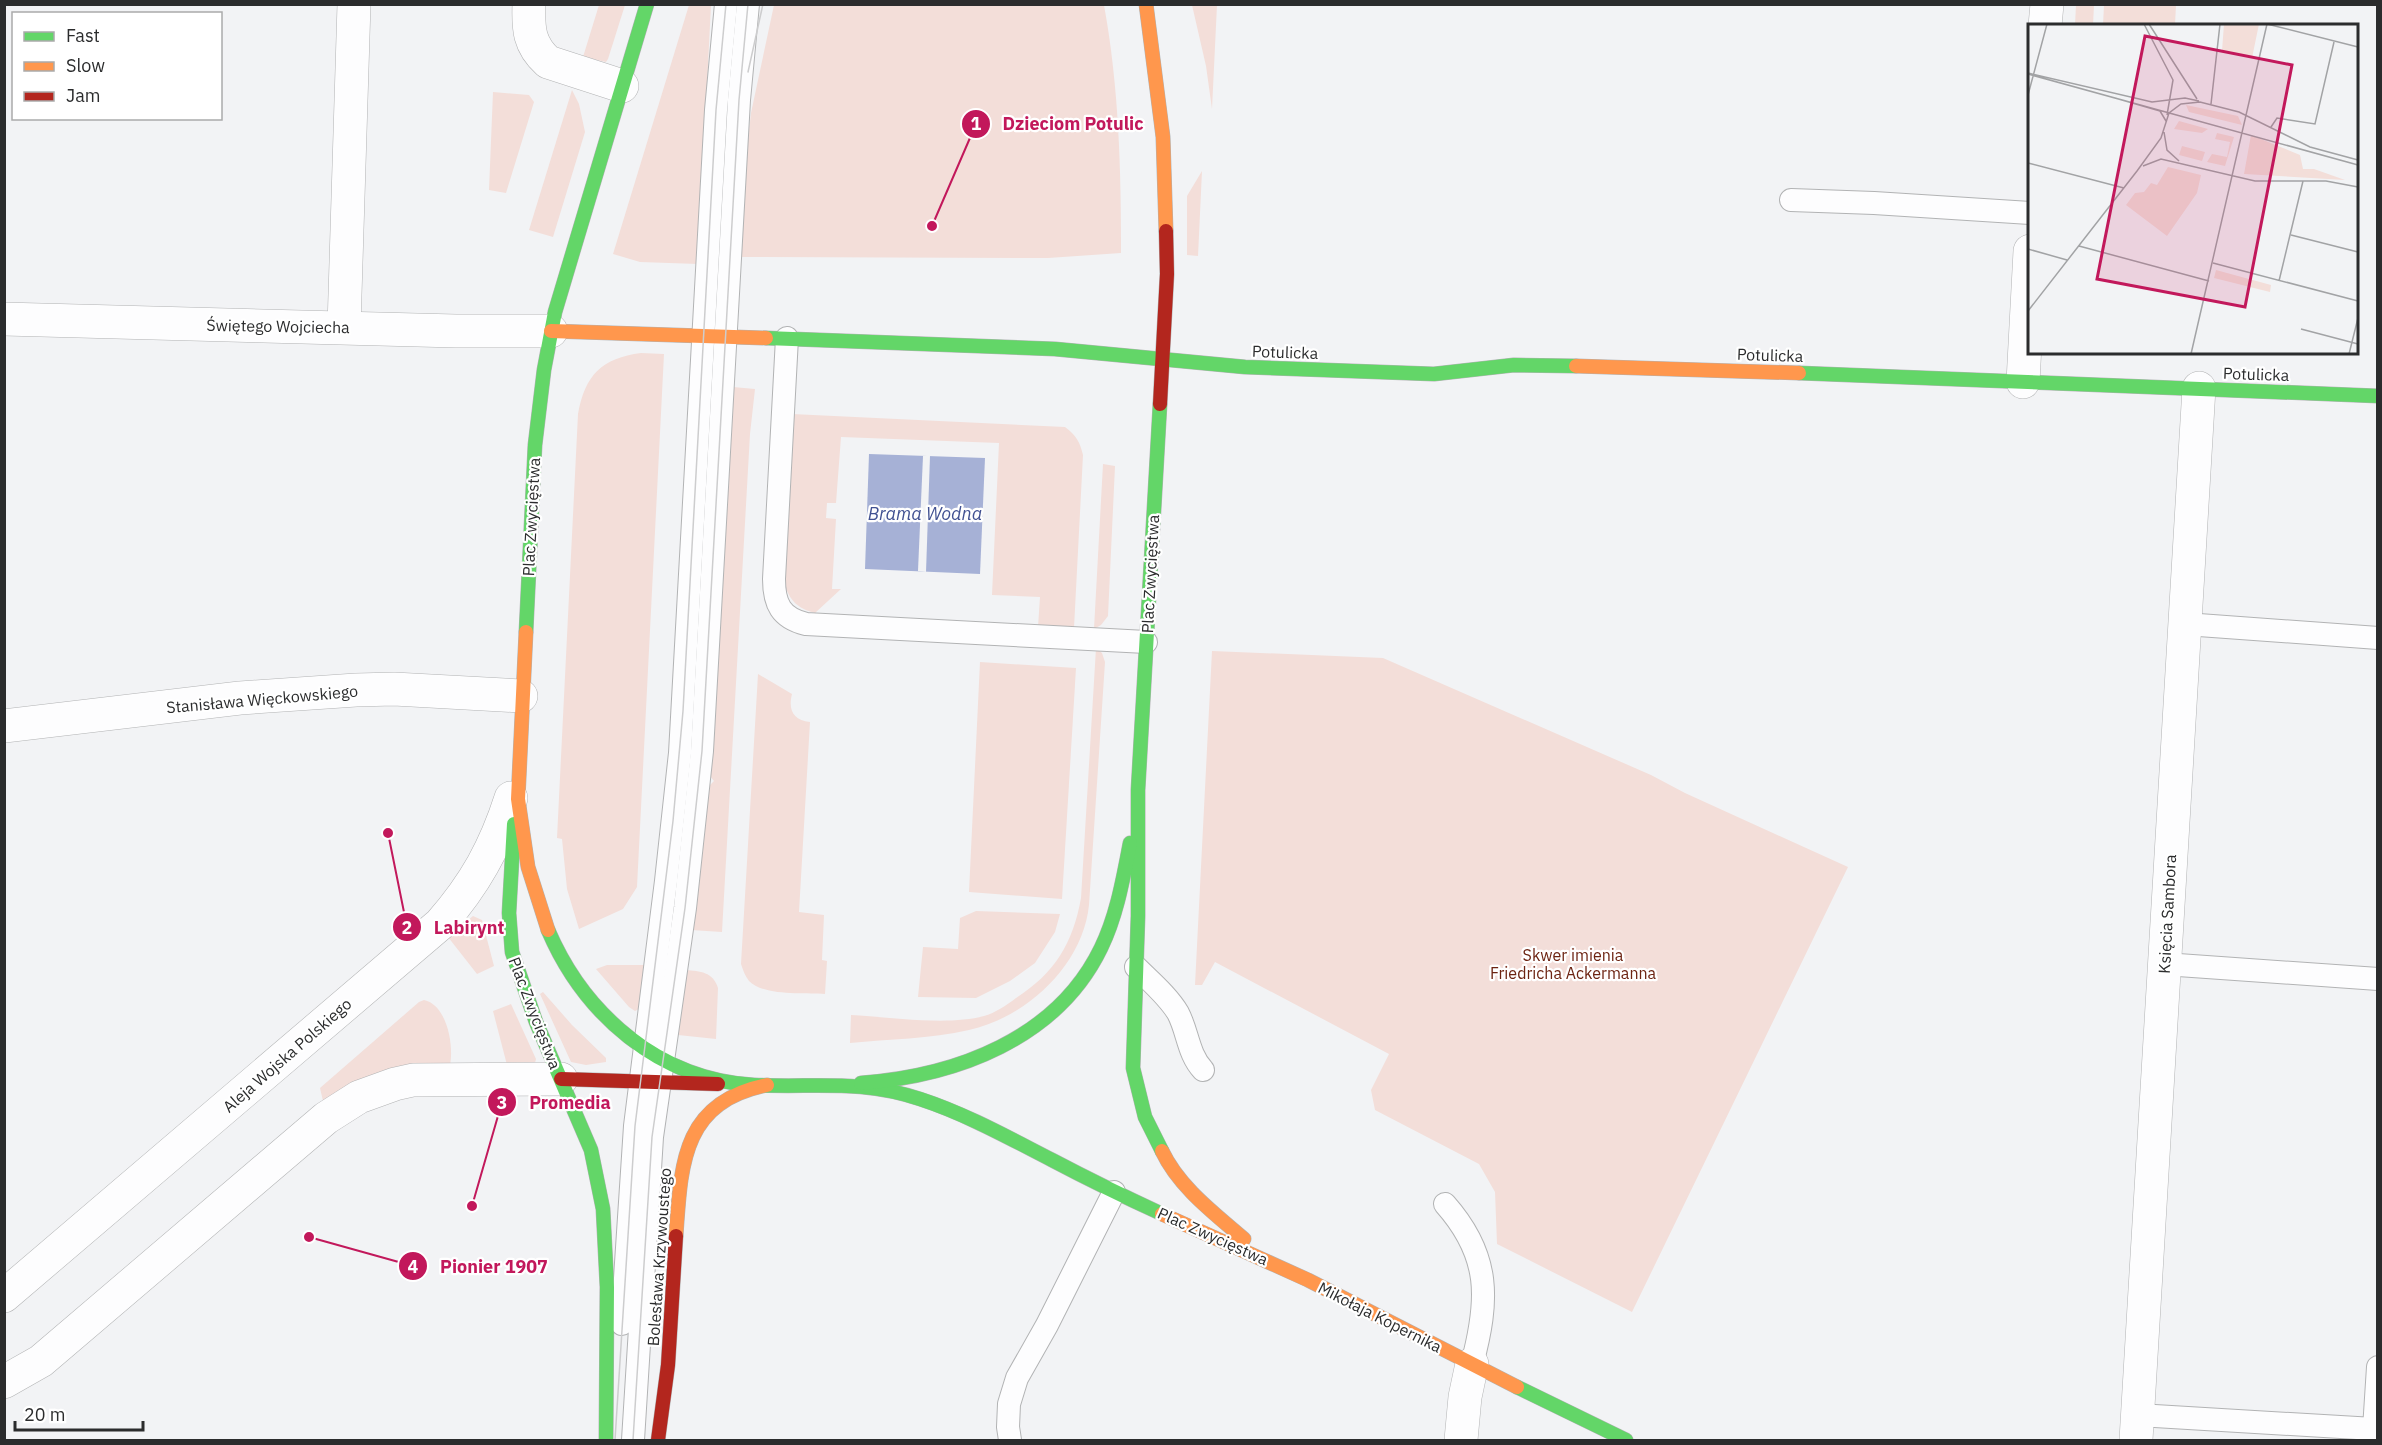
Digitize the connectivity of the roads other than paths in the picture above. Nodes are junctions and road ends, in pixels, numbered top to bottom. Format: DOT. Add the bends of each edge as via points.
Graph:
graph roads {
  1 [pos="354,4"];
  2 [pos="529,4"];
  3 [pos="647,4"];
  4 [pos="726,4"];
  5 [pos="748,4"];
  6 [pos="763,4"];
  7 [pos="1146,4"];
  8 [pos="2047,4"];
  9 [pos="2045,24"];
  10 [pos="622,86"];
  11 [pos="737,140"];
  12 [pos="1791,200"];
  13 [pos="2028,213"];
  14 [pos="2028,288"];
  15 [pos="4,319"];
  16 [pos="344,327"];
  17 [pos="551,331"];
  18 [pos="704,335"];
  19 [pos="726,336"];
  20 [pos="787,339"];
  21 [pos="1162,359"];
  22 [pos="2023,382"];
  23 [pos="2199,388"];
  24 [pos="2378,396"];
  25 [pos="2185,624"];
  26 [pos="2378,638"];
  27 [pos="1146,642"];
  28 [pos="521,696"];
  29 [pos="4,726"];
  30 [pos="517,776"];
  31 [pos="1138,790"];
  32 [pos="2164,964"];
  33 [pos="1136,967"];
  34 [pos="2378,979"];
  35 [pos="652,1068"];
  36 [pos="1203,1070"];
  37 [pos="561,1079"];
  38 [pos="838,1084"];
  39 [pos="767,1085"];
  40 [pos="1114,1192"];
  41 [pos="1445,1204"];
  42 [pos="1287,1270"];
  43 [pos="4,1296"];
  44 [pos="1472,1364"];
  45 [pos="2378,1367"];
  46 [pos="4,1382"];
  47 [pos="2137,1428"];
  48 [pos="606,1440"];
  49 [pos="615,1440"];
  50 [pos="633,1440"];
  51 [pos="658,1440"];
  52 [pos="1010,1440"];
  53 [pos="1461,1440"];
  54 [pos="1626,1440"];
  1 -- 16 [label="street"];
  2 -- 10 [label="street" via="531,40 544,58"];
  3 -- 10 [label="street, Plac Zwycięstwa"];
  4 -- 18 [label="lane"];
  5 -- 11 [label="lane"];
  6 -- 11 [label="lane"];
  7 -- 21 [label="street, Plac Zwycięstwa" via="1163,137 1167,238"];
  8 -- 9 [label="street"];
  10 -- 17 [label="street, Plac Zwycięstwa" via="579,223"];
  11 -- 19 [label="lane"];
  12 -- 13 [label="lane"];
  14 -- 22 [label="street"];
  15 -- 16 [label="street, Świętego Wojciecha"];
  16 -- 17 [label="street, Świętego Wojciecha"];
  17 -- 18 [label="street"];
  17 -- 28 [label="street, Plac Zwycięstwa" via="535,445"];
  18 -- 19 [label="street"];
  18 -- 35 [label="lane" via="678,771"];
  19 -- 20 [label="street"];
  19 -- 35 [label="lane" via="700,774 682,933"];
  20 -- 21 [label="street" via="1055,349"];
  20 -- 27 [label="lane" via="774,579 775,598 786,616 806,624"];
  21 -- 22 [label="street, Potulicka" via="1245,367 1434,374 1526,364"];
  21 -- 27 [label="street, Plac Zwycięstwa"];
  22 -- 23 [label="street, Potulicka"];
  23 -- 24 [label="street, Potulicka"];
  23 -- 25 [label="street, Księcia Sambora"];
  25 -- 26 [label="lane"];
  25 -- 32 [label="street, Księcia Sambora"];
  27 -- 31 [label="street, Plac Zwycięstwa"];
  28 -- 29 [label="street, Stanisława Więckowskiego" via="394,688 356,690 240,698"];
  28 -- 30 [label="street, Plac Zwycięstwa"];
  30 -- 35 [label="street, Plac Zwycięstwa" via="522,841 531,885 558,954 591,1004"];
  30 -- 37 [label="street, Plac Zwycięstwa" via="509,913 511,947 520,981"];
  30 -- 43 [label="street, Aleja Wojska Polskiego" via="489,855 470,889 440,924"];
  31 -- 33 [label="street, Plac Zwycięstwa"];
  31 -- 38 [label="street, Plac Zwycięstwa" via="1113,921 1097,958 1068,1000 1037,1027 982,1056 925,1074"];
  32 -- 34 [label="lane"];
  32 -- 47 [label="street, Księcia Sambora"];
  33 -- 36 [label="lane" via="1177,1012 1193,1058"];
  33 -- 42 [label="street, Plac Zwycięstwa" via="1133,1068 1151,1132 1175,1173 1195,1196"];
  35 -- 37 [label="street, Plac Zwycięstwa"];
  35 -- 39 [label="street, Plac Zwycięstwa"];
  35 -- 39 [label="street, Plac Zwycięstwa"];
  35 -- 49 [label="lane" via="630,1178"];
  35 -- 50 [label="lane"];
  37 -- 46 [label="street" via="413,1080 376,1089 346,1103 41,1361"];
  37 -- 48 [label="street" via="591,1150 605,1222"];
  38 -- 39 [label="street, Plac Zwycięstwa"];
  38 -- 40 [label="street, Plac Zwycięstwa" via="872,1087 930,1102"];
  39 -- 51 [label="street, Bolesława Krzywoustego" via="737,1092 719,1102 700,1123 685,1153"];
  40 -- 42 [label="street, Plac Zwycięstwa"];
  40 -- 52 [label="lane" via="1017,1378 1009,1404"];
  41 -- 44 [label="lane" via="1472,1240 1483,1287 1479,1338"];
  42 -- 44 [label="street, Mikołaja Kopernika"];
  44 -- 53 [label="street"];
  44 -- 54 [label="street, Mikołaja Kopernika"];
  45 -- 47 [label="lane" via="2374,1429"];
}
